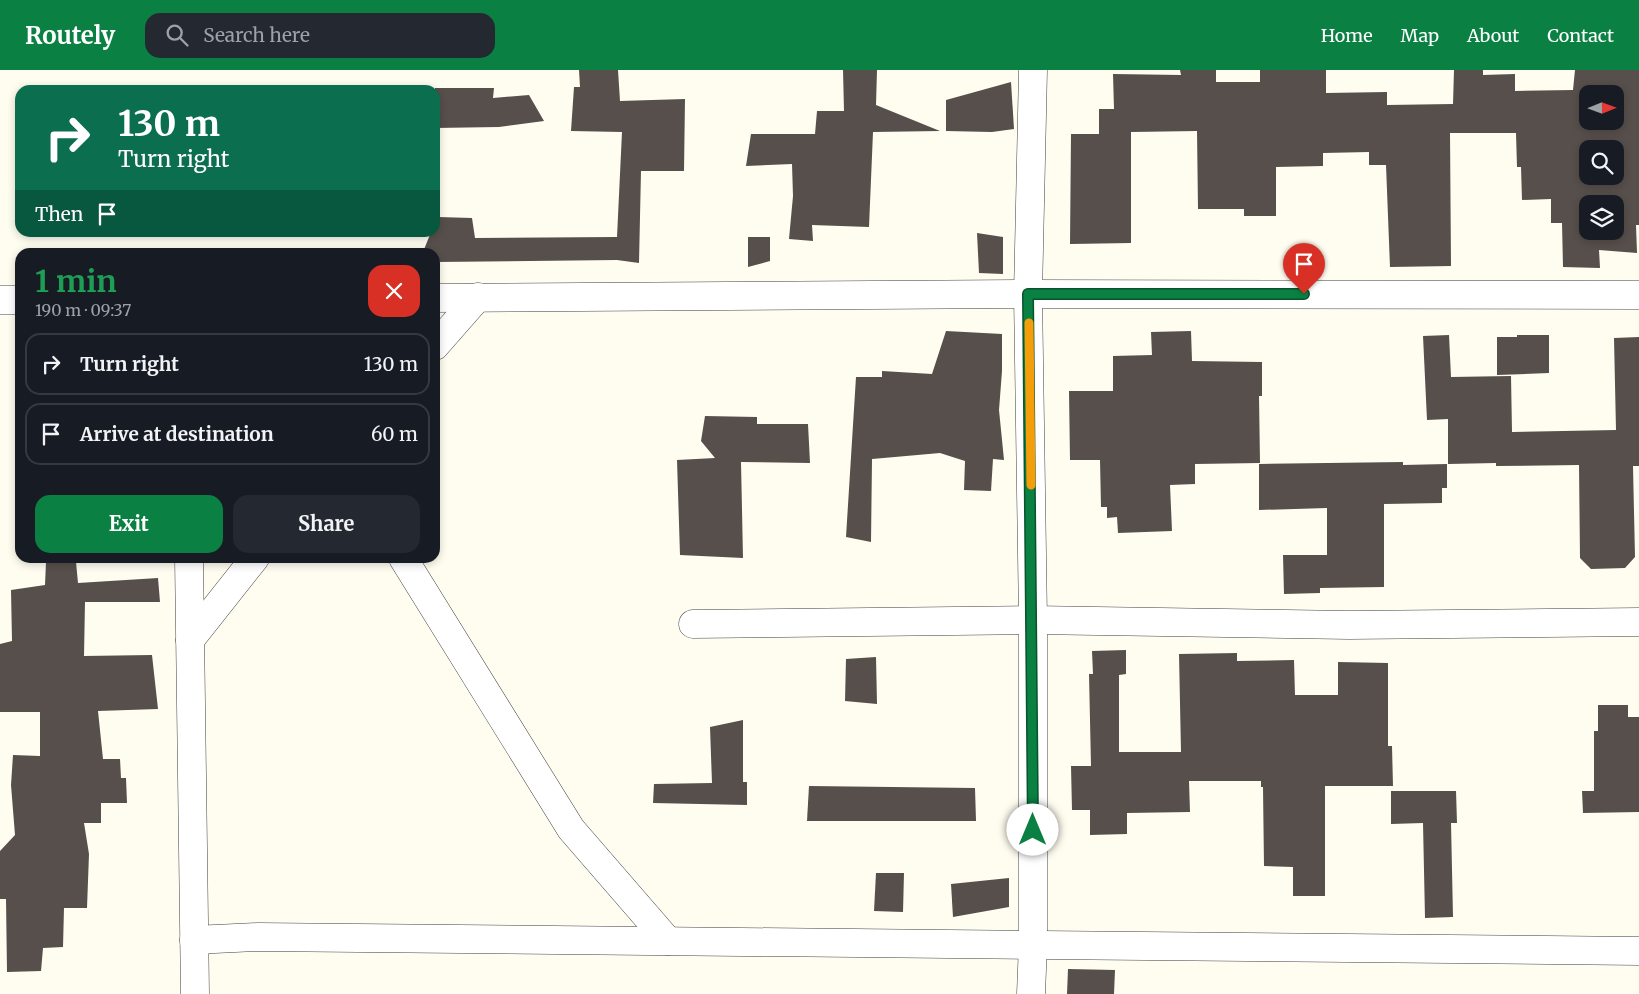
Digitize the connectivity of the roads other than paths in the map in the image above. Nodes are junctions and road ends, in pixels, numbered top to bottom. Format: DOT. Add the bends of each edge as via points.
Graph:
graph roads {
  1 [pos="1033,70"];
  2 [pos="1028,294"];
  3 [pos="1639,295"];
  4 [pos="440,298"];
  5 [pos="478,298"];
  6 [pos="0,300"];
  7 [pos="15,300"];
  8 [pos="440,340"];
  9 [pos="189,563"];
  10 [pos="252,563"];
  11 [pos="406,563"];
  12 [pos="1033,620"];
  13 [pos="1639,622"];
  14 [pos="693,624"];
  15 [pos="190,640"];
  16 [pos="194,940"];
  17 [pos="668,941"];
  18 [pos="1033,944"];
  19 [pos="1639,951"];
  20 [pos="196,994"];
  21 [pos="1031,994"];
  1 -- 2 [label="street"];
  2 -- 3 [label="street"];
  2 -- 5 [label="street"];
  2 -- 12 [label="street"];
  4 -- 5 [label="street"];
  5 -- 8 [label="street"];
  6 -- 7 [label="street"];
  9 -- 15 [label="street"];
  10 -- 15 [label="street"];
  11 -- 17 [label="street" via="571,828"];
  12 -- 13 [label="street" via="1349,625"];
  12 -- 14 [label="street"];
  12 -- 18 [label="street"];
  15 -- 16 [label="street"];
  16 -- 17 [label="street" via="258,937"];
  16 -- 20 [label="street"];
  17 -- 18 [label="street"];
  18 -- 19 [label="street"];
  18 -- 21 [label="street"];
}
